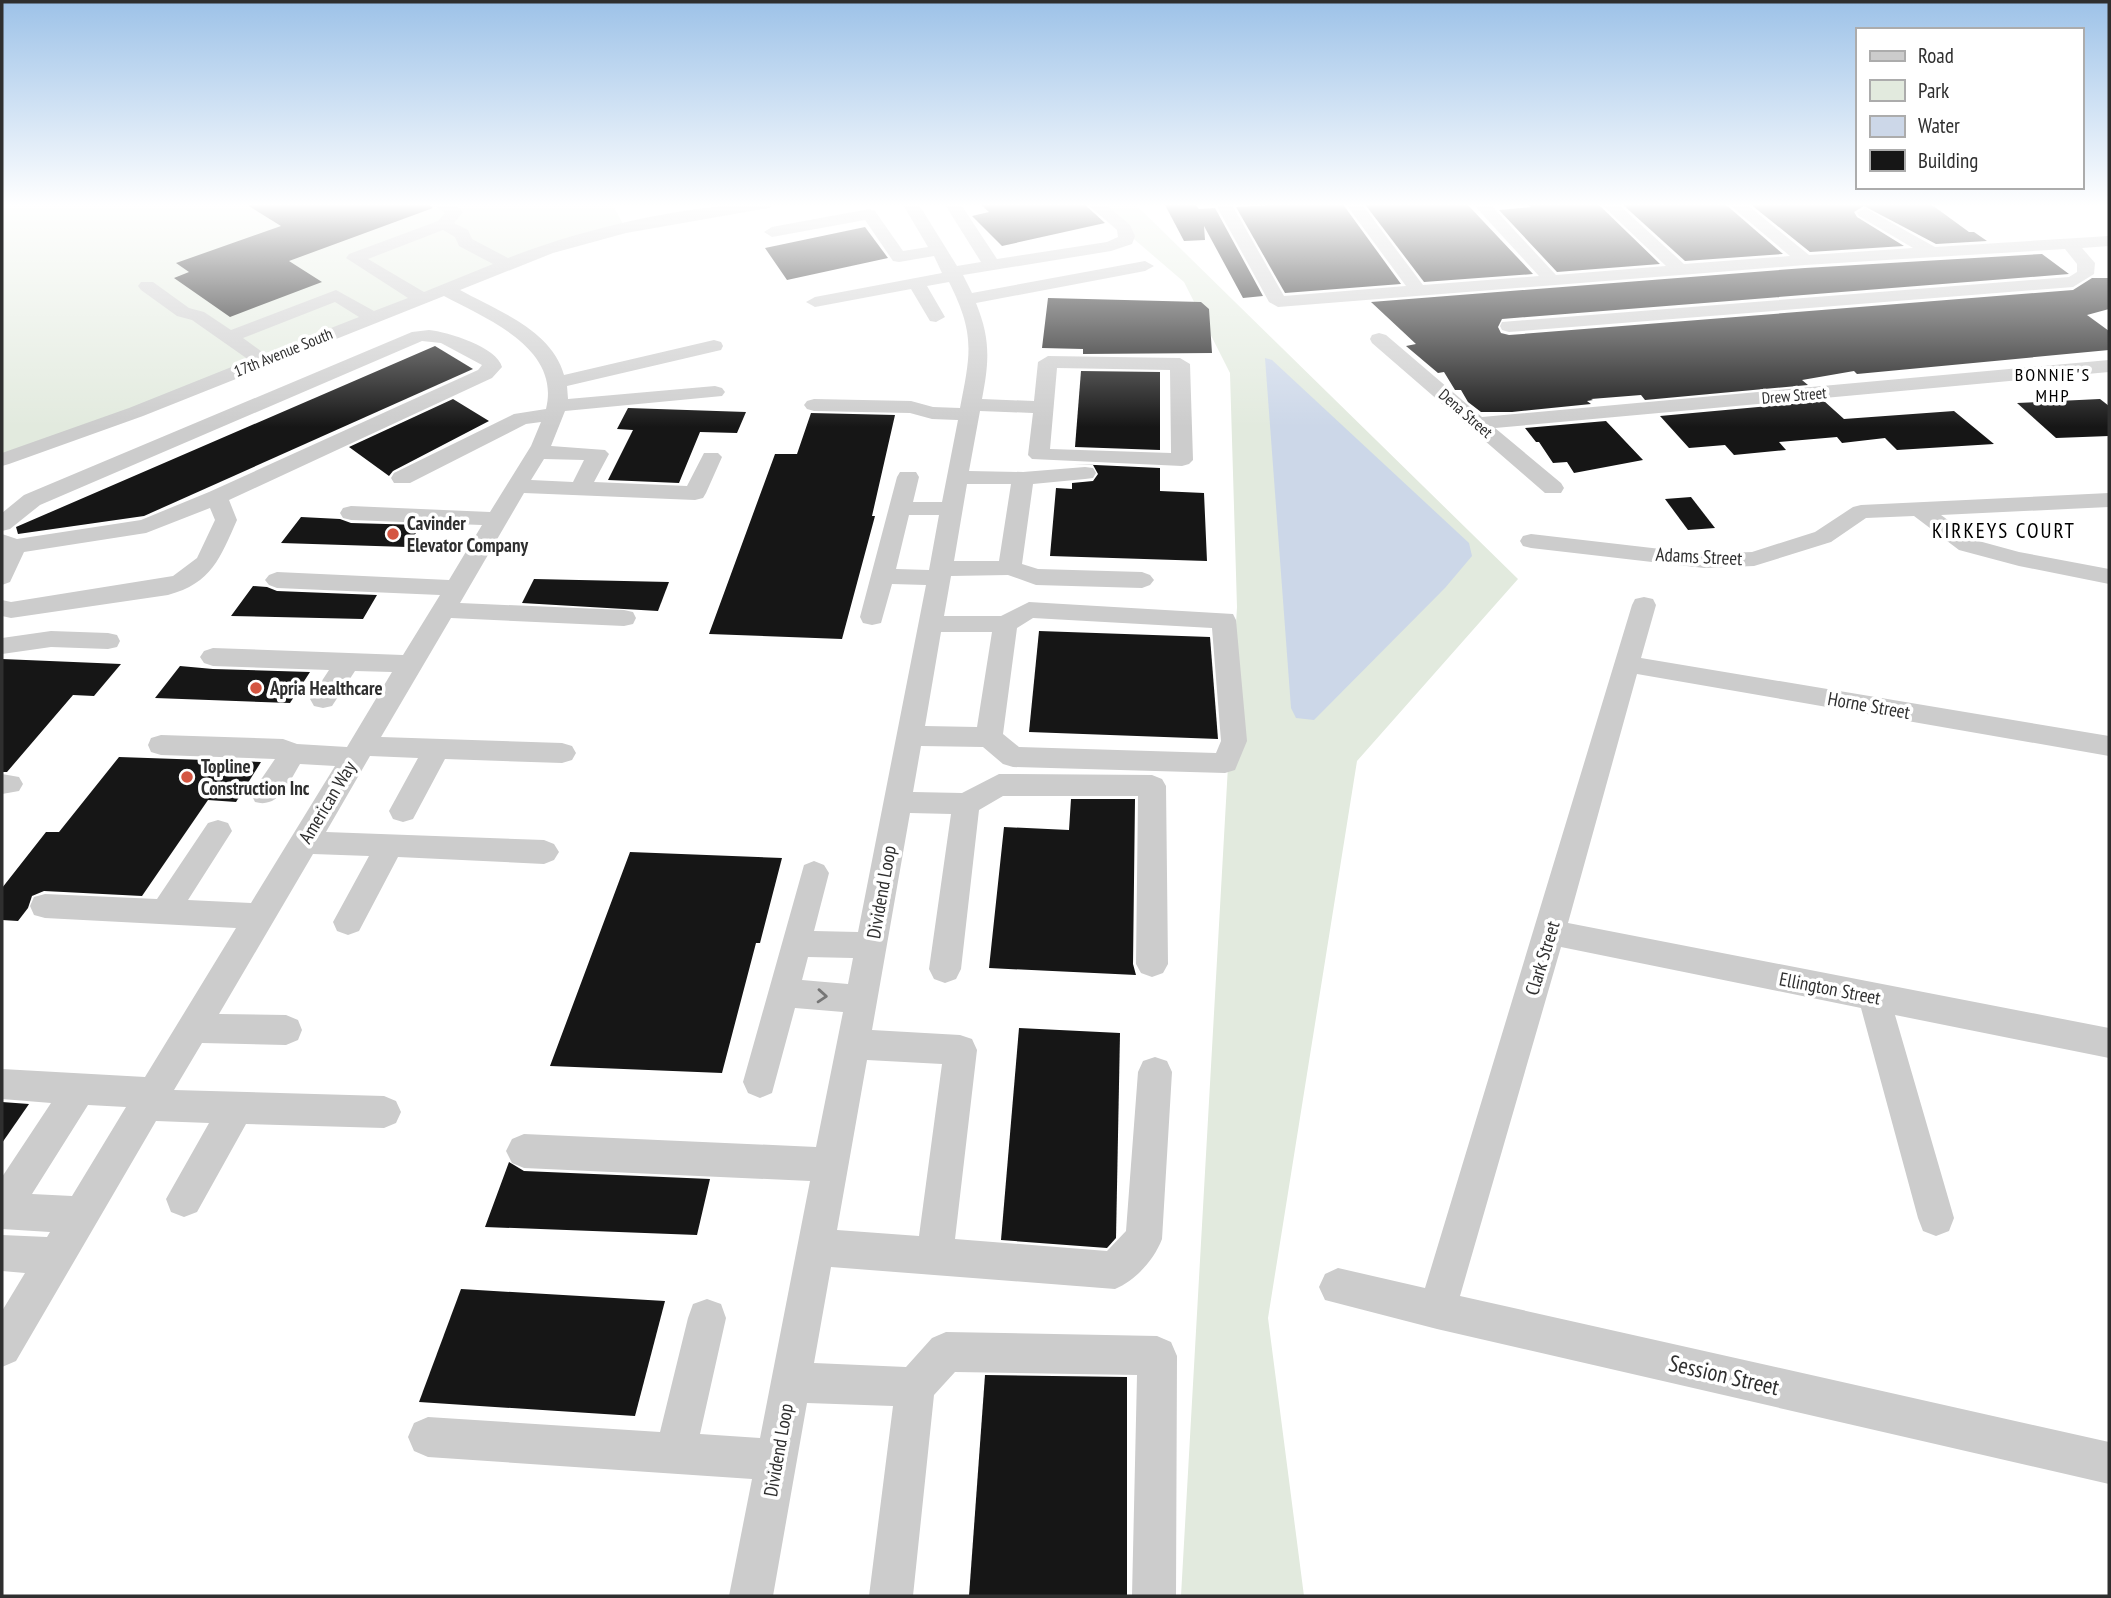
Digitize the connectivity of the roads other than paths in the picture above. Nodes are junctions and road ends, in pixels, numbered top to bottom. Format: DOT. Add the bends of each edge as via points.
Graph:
graph roads {
  1 [pos="398,278"];
  2 [pos="471,278"];
  3 [pos="940,278"];
  4 [pos="953,278"];
  5 [pos="1264,278"];
  6 [pos="1409,278"];
  7 [pos="1571,278"];
  8 [pos="2080,278"];
  9 [pos="1551,279"];
  10 [pos="916,283"];
  11 [pos="147,286"];
  12 [pos="1418,290"];
  13 [pos="431,293"];
  14 [pos="816,302"];
  15 [pos="371,317"];
  16 [pos="936,317"];
  17 [pos="1509,326"];
  18 [pos="229,337"];
  19 [pos="1379,338"];
  20 [pos="714,346"];
  21 [pos="262,361"];
  22 [pos="2109,366"];
  23 [pos="214,380"];
  24 [pos="715,392"];
  25 [pos="555,401"];
  26 [pos="814,405"];
  27 [pos="1043,407"];
  28 [pos="251,408"];
  29 [pos="971,409"];
  30 [pos="1478,423"];
  31 [pos="537,452"];
  32 [pos="711,457"];
  33 [pos="2,460"];
  34 [pos="1172,476"];
  35 [pos="908,477"];
  36 [pos="958,477"];
  37 [pos="402,478"];
  38 [pos="1023,478"];
  39 [pos="517,486"];
  40 [pos="580,488"];
  41 [pos="1552,488"];
  42 [pos="217,497"];
  43 [pos="2109,500"];
  44 [pos="900,508"];
  45 [pos="952,509"];
  46 [pos="1919,509"];
  47 [pos="351,513"];
  48 [pos="497,519"];
  49 [pos="2,524"];
  50 [pos="1531,541"];
  51 [pos="8,544"];
  52 [pos="1010,568"];
  53 [pos="940,573"];
  54 [pos="883,576"];
  55 [pos="2109,576"];
  56 [pos="2,577"];
  57 [pos="277,580"];
  58 [pos="1142,580"];
  59 [pos="449,599"];
  60 [pos="1644,605"];
  61 [pos="2,608"];
  62 [pos="872,617"];
  63 [pos="624,618"];
  64 [pos="931,624"];
  65 [pos="1005,624"];
  66 [pos="108,641"];
  67 [pos="2,646"];
  68 [pos="213,657"];
  69 [pos="348,662"];
  70 [pos="410,664"];
  71 [pos="1628,664"];
  72 [pos="323,699"];
  73 [pos="910,736"];
  74 [pos="989,737"];
  75 [pos="161,745"];
  76 [pos="2109,746"];
  77 [pos="437,749"];
  78 [pos="357,752"];
  79 [pos="562,753"];
  80 [pos="293,754"];
  81 [pos="265,794"];
  82 [pos="898,802"];
  83 [pos="966,804"];
  84 [pos="403,811"];
  85 [pos="218,831"];
  86 [pos="303,842"];
  87 [pos="389,846"];
  88 [pos="544,852"];
  89 [pos="814,873"];
  90 [pos="45,906"];
  91 [pos="166,911"];
  92 [pos="259,915"];
  93 [pos="348,922"];
  94 [pos="1550,932"];
  95 [pos="796,943"];
  96 [pos="871,946"];
  97 [pos="1152,964"];
  98 [pos="945,969"];
  99 [pos="783,993"];
  100 [pos="1874,996"];
  101 [pos="862,999"];
  102 [pos="191,1028"];
  103 [pos="286,1030"];
  104 [pos="2109,1043"];
  105 [pos="853,1044"];
  106 [pos="1155,1072"];
  107 [pos="760,1082"];
  108 [pos="2,1084"];
  109 [pos="80,1088"];
  110 [pos="149,1099"];
  111 [pos="236,1108"];
  112 [pos="384,1112"];
  113 [pos="524,1151"];
  114 [pos="831,1165"];
  115 [pos="184,1199"];
  116 [pos="2,1210"];
  117 [pos="80,1215"];
  118 [pos="1936,1219"];
  119 [pos="816,1247"];
  120 [pos="2,1253"];
  121 [pos="935,1255"];
  122 [pos="56,1256"];
  123 [pos="1338,1287"];
  124 [pos="1437,1310"];
  125 [pos="707,1318"];
  126 [pos="2,1348"];
  127 [pos="790,1382"];
  128 [pos="915,1387"];
  129 [pos="428,1437"];
  130 [pos="675,1453"];
  131 [pos="776,1460"];
  132 [pos="2109,1463"];
  133 [pos="751,1596"];
  134 [pos="891,1596"];
  135 [pos="1154,1596"];
  1 -- 13 [label="street"];
  2 -- 13 [label="street, 17th Avenue South"];
  3 -- 10 [label="street"];
  4 -- 29 [label="street, Dividend Loop" via="979,336"];
  5 -- 12 [label="street" via="1278,302"];
  6 -- 12 [label="street"];
  7 -- 9 [label="street"];
  8 -- 17 [label="street" via="2073,282"];
  9 -- 12 [label="street"];
  10 -- 14 [label="street"];
  10 -- 16 [label="street"];
  11 -- 18 [label="street"];
  13 -- 15 [label="street, 17th Avenue South"];
  13 -- 25 [label="street" via="537,346 553,370"];
  15 -- 18 [label="street" via="336,295"];
  15 -- 21 [label="street, 17th Avenue South"];
  18 -- 21 [label="street"];
  19 -- 30 [label="street, Dena Street"];
  20 -- 25 [label="street"];
  21 -- 23 [label="street, 17th Avenue South"];
  22 -- 30 [label="street, Drew Street"];
  23 -- 28 [label="street"];
  23 -- 33 [label="street, 17th Avenue South"];
  24 -- 25 [label="street"];
  25 -- 31 [label="street, American Way"];
  25 -- 37 [label="street"];
  26 -- 29 [label="street" via="911,407 932,412"];
  27 -- 27 [label="street" via="1048,362 1180,364 1182,460 1039,455"];
  27 -- 29 [label="street"];
  28 -- 42 [label="street" via="419,336 443,335 491,362 492,367"];
  28 -- 49 [label="street" via="32,500"];
  29 -- 36 [label="street, Dividend Loop"];
  30 -- 41 [label="street, Dena Street"];
  31 -- 39 [label="street, American Way"];
  31 -- 40 [label="street" via="598,454"];
  32 -- 40 [label="street" via="695,494"];
  34 -- 38 [label="street" via="1067,472"];
  35 -- 44 [label="street"];
  36 -- 38 [label="street"];
  36 -- 45 [label="street, Dividend Loop"];
  38 -- 52 [label="street"];
  39 -- 40 [label="street"];
  39 -- 48 [label="street, American Way"];
  42 -- 51 [label="street" via="146,526"];
  42 -- 61 [label="street" via="226,520 203,569 186,581"];
  43 -- 46 [label="street, Adams Street"];
  44 -- 45 [label="street"];
  44 -- 54 [label="street"];
  45 -- 53 [label="street, Dividend Loop"];
  46 -- 50 [label="street, Adams Street" via="1861,512 1823,537 1754,559 1704,561"];
  46 -- 55 [label="street" via="1967,545"];
  47 -- 48 [label="street"];
  48 -- 59 [label="street, American Way"];
  51 -- 56 [label="street"];
  52 -- 53 [label="street"];
  52 -- 58 [label="street" via="1036,577"];
  53 -- 54 [label="street"];
  53 -- 64 [label="street, Dividend Loop"];
  54 -- 62 [label="street"];
  57 -- 59 [label="street"];
  59 -- 63 [label="street"];
  59 -- 70 [label="street, American Way"];
  60 -- 71 [label="street, Clark Street"];
  64 -- 65 [label="street"];
  64 -- 73 [label="street, Dividend Loop"];
  65 -- 74 [label="street"];
  65 -- 74 [label="street" via="1029,610 1224,620 1234,741 1225,763 1013,757"];
  66 -- 67 [label="street" via="51,639"];
  68 -- 69 [label="street"];
  69 -- 70 [label="street"];
  69 -- 72 [label="street"];
  70 -- 78 [label="street, American Way"];
  71 -- 76 [label="street, Horne Street"];
  71 -- 94 [label="street, Clark Street"];
  73 -- 74 [label="street"];
  73 -- 82 [label="street, Dividend Loop"];
  75 -- 80 [label="street" via="283,749"];
  77 -- 78 [label="street"];
  77 -- 79 [label="street"];
  77 -- 84 [label="street"];
  78 -- 80 [label="street"];
  78 -- 86 [label="street, American Way"];
  80 -- 81 [label="street"];
  82 -- 83 [label="street"];
  82 -- 96 [label="street, Dividend Loop"];
  83 -- 97 [label="street" via="999,785 1152,786"];
  83 -- 98 [label="street"];
  85 -- 91 [label="street"];
  86 -- 87 [label="street"];
  86 -- 92 [label="street, American Way"];
  87 -- 88 [label="street"];
  87 -- 93 [label="street"];
  89 -- 95 [label="street"];
  90 -- 91 [label="street"];
  91 -- 92 [label="street"];
  92 -- 102 [label="street, American Way"];
  94 -- 100 [label="street, Ellington Street"];
  94 -- 124 [label="street, Clark Street"];
  95 -- 96 [label="street"];
  95 -- 99 [label="street"];
  96 -- 101 [label="street, Dividend Loop"];
  99 -- 101 [label="street, one-way"];
  99 -- 107 [label="street"];
  100 -- 104 [label="street, Ellington Street"];
  100 -- 118 [label="street"];
  101 -- 105 [label="street, Dividend Loop"];
  102 -- 103 [label="street"];
  102 -- 110 [label="street, American Way"];
  105 -- 114 [label="street, Dividend Loop"];
  105 -- 121 [label="street" via="960,1050"];
  106 -- 121 [label="street" via="1144,1239 1115,1270"];
  108 -- 109 [label="street"];
  109 -- 110 [label="street"];
  109 -- 116 [label="street"];
  110 -- 111 [label="street"];
  110 -- 117 [label="street, American Way"];
  111 -- 112 [label="street"];
  111 -- 115 [label="street"];
  113 -- 114 [label="street"];
  114 -- 119 [label="street, Dividend Loop"];
  116 -- 117 [label="street"];
  117 -- 122 [label="street, American Way"];
  119 -- 121 [label="street"];
  119 -- 127 [label="street, Dividend Loop"];
  120 -- 122 [label="street"];
  122 -- 126 [label="street, American Way"];
  123 -- 124 [label="street, Session Street"];
  124 -- 132 [label="street, Session Street"];
  125 -- 130 [label="street"];
  127 -- 128 [label="street"];
  127 -- 131 [label="street, Dividend Loop"];
  128 -- 134 [label="street"];
  128 -- 135 [label="street" via="946,1352 1157,1356"];
  129 -- 130 [label="street"];
  130 -- 131 [label="street"];
  131 -- 133 [label="street, Dividend Loop"];
}
